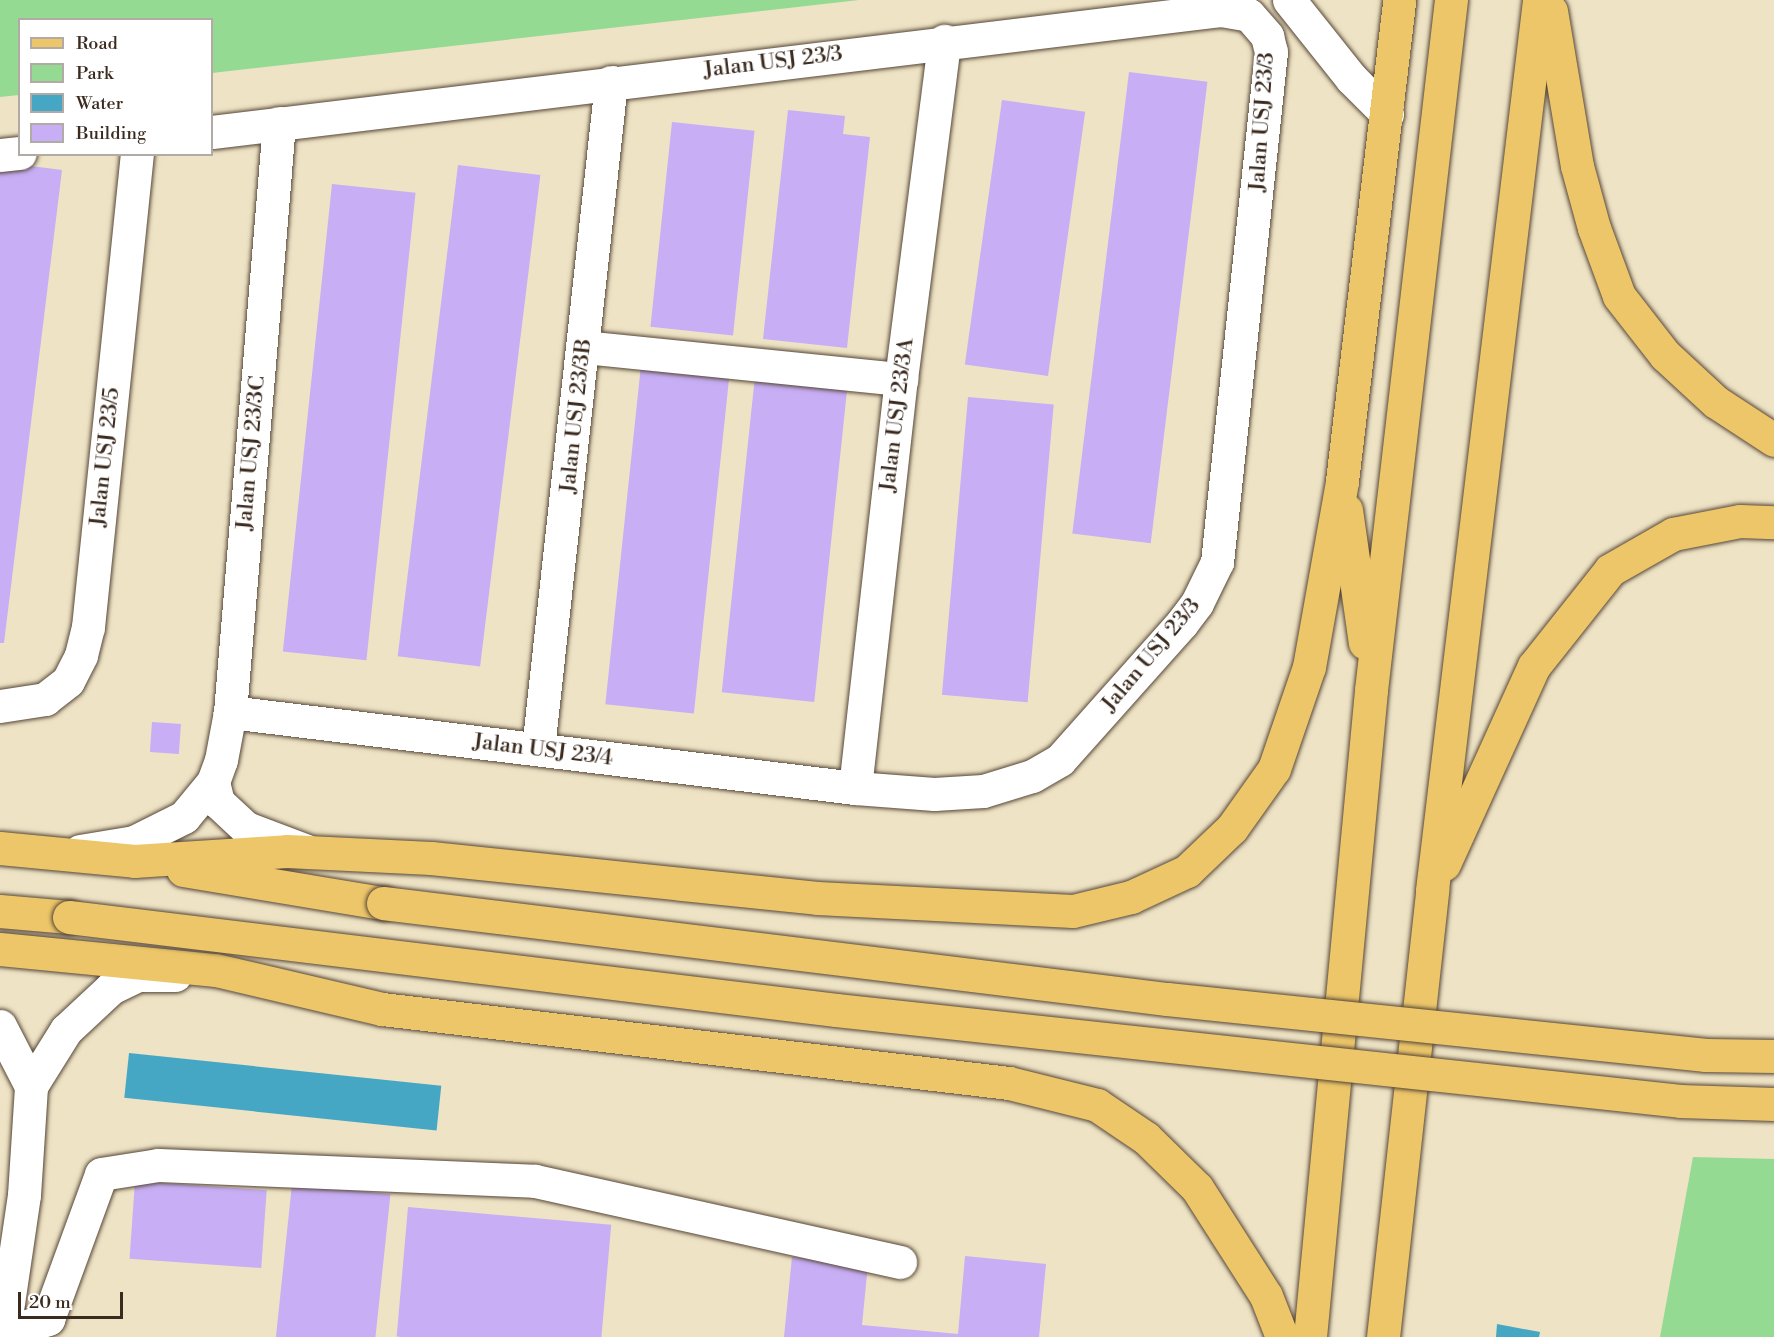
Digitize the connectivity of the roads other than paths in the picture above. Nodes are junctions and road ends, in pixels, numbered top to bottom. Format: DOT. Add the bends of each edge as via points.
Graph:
graph roads {
  1 [pos="1289,0"];
  2 [pos="1399,0"];
  3 [pos="1451,0"];
  4 [pos="1539,0"];
  5 [pos="1550,0"];
  6 [pos="944,41"];
  7 [pos="611,82"];
  8 [pos="1387,114"];
  9 [pos="279,123"];
  10 [pos="213,132"];
  11 [pos="18,153"];
  12 [pos="0,155"];
  13 [pos="137,156"];
  14 [pos="584,347"];
  15 [pos="901,379"];
  16 [pos="1774,440"];
  17 [pos="1342,481"];
  18 [pos="1774,522"];
  19 [pos="1371,690"];
  20 [pos="0,706"];
  21 [pos="230,712"];
  22 [pos="538,749"];
  23 [pos="213,782"];
  24 [pos="855,789"];
  25 [pos="0,848"];
  26 [pos="313,853"];
  27 [pos="67,854"];
  28 [pos="134,861"];
  29 [pos="1432,890"];
  30 [pos="0,911"];
  31 [pos="0,949"];
  32 [pos="216,970"];
  33 [pos="0,1026"];
  34 [pos="1774,1056"];
  35 [pos="31,1086"];
  36 [pos="1774,1104"];
  37 [pos="900,1262"];
  38 [pos="2,1336"];
  39 [pos="1282,1337"];
  40 [pos="1310,1337"];
  41 [pos="1383,1337"];
  1 -- 8 [label="street" via="1350,78"];
  2 -- 8 [label="main road"];
  3 -- 19 [label="main road"];
  4 -- 29 [label="main road"];
  5 -- 16 [label="main road" via="1577,166 1594,228 1620,296 1682,371 1716,402"];
  6 -- 7 [label="street, Jalan USJ 23/3"];
  6 -- 15 [label="street, Jalan USJ 23/3A"];
  6 -- 24 [label="street, Jalan USJ 23/3" via="1221,10 1249,15 1267,36 1270,70 1222,532 1217,562 1197,603 1060,760 1032,776 983,791 934,794"];
  7 -- 9 [label="street, Jalan USJ 23/3"];
  7 -- 14 [label="street, Jalan USJ 23/3B"];
  8 -- 17 [label="main road"];
  9 -- 10 [label="street, Jalan USJ 23/3"];
  9 -- 21 [label="street, Jalan USJ 23/3C"];
  11 -- 12 [label="street"];
  13 -- 20 [label="street, Jalan USJ 23/5" via="88,627 81,655 68,681 45,699"];
  14 -- 15 [label="street"];
  14 -- 22 [label="street, Jalan USJ 23/3B"];
  15 -- 24 [label="street, Jalan USJ 23/3A"];
  17 -- 19 [label="main road"];
  17 -- 26 [label="main road" via="1309,667 1274,769 1232,828 1187,871 1131,897 1073,911 817,898 431,858"];
  18 -- 29 [label="main road" via="1740,521 1673,534 1610,570 1534,666"];
  19 -- 40 [label="main road"];
  21 -- 22 [label="street, Jalan USJ 23/4"];
  21 -- 23 [label="street, Jalan USJ 23/3C"];
  22 -- 24 [label="street, Jalan USJ 23/4"];
  23 -- 26 [label="street" via="218,802 246,828"];
  23 -- 27 [label="street, Jalan USJ 23/3C" via="184,817 151,836"];
  25 -- 27 [label="main road"];
  26 -- 28 [label="main road" via="287,851"];
  27 -- 28 [label="main road"];
  28 -- 34 [label="main road, bridge" via="383,903 1178,1000 1706,1055"];
  29 -- 41 [label="main road"];
  30 -- 36 [label="main road, bridge" via="836,1010 1680,1101"];
  31 -- 32 [label="main road"];
  32 -- 35 [label="street" via="138,975 111,988 66,1030"];
  32 -- 39 [label="main road" via="382,1009 756,1050 1009,1083 1097,1105 1146,1138 1197,1188 1266,1296"];
  33 -- 35 [label="street"];
  35 -- 38 [label="street" via="18,1238"];
  37 -- 38 [label="street" via="535,1181 158,1165 101,1174 48,1319"];
}
